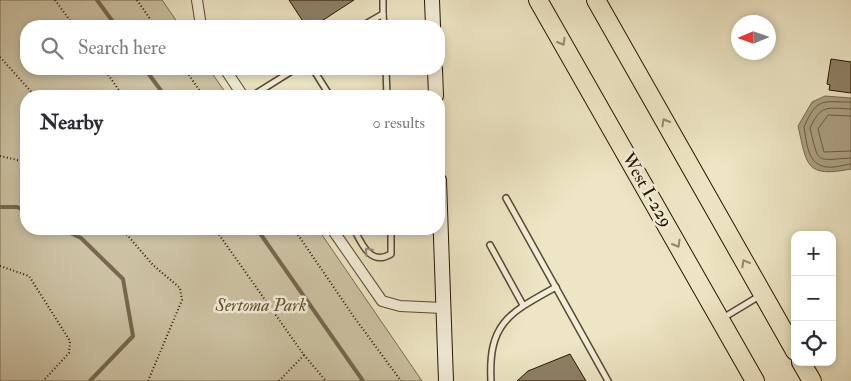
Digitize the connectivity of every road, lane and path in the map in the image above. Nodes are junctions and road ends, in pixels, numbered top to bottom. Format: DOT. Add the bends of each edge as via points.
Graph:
graph roads {
  1 [pos="56,0"];
  2 [pos="137,0"];
  3 [pos="197,0"];
  4 [pos="383,0"];
  5 [pos="432,0"];
  6 [pos="538,0"];
  7 [pos="596,0"];
  8 [pos="383,14"];
  9 [pos="70,20"];
  10 [pos="152,20"];
  11 [pos="200,20"];
  12 [pos="372,20"];
  13 [pos="384,20"];
  14 [pos="433,20"];
  15 [pos="0,58"];
  16 [pos="108,75"];
  17 [pos="189,75"];
  18 [pos="229,75"];
  19 [pos="285,75"];
  20 [pos="316,75"];
  21 [pos="386,75"];
  22 [pos="435,75"];
  23 [pos="30,90"];
  24 [pos="119,90"];
  25 [pos="200,90"];
  26 [pos="239,90"];
  27 [pos="262,90"];
  28 [pos="326,90"];
  29 [pos="387,90"];
  30 [pos="436,90"];
  31 [pos="0,156"];
  32 [pos="20,161"];
  33 [pos="506,198"];
  34 [pos="127,235"];
  35 [pos="219,235"];
  36 [pos="298,235"];
  37 [pos="336,235"];
  38 [pos="358,235"];
  39 [pos="391,235"];
  40 [pos="441,235"];
  41 [pos="490,245"];
  42 [pos="0,266"];
  43 [pos="556,287"];
  44 [pos="762,294"];
  45 [pos="523,305"];
  46 [pos="443,308"];
  47 [pos="720,320"];
  48 [pos="791,344"];
  49 [pos="304,355"];
  50 [pos="803,366"];
  51 [pos="43,381"];
  52 [pos="148,381"];
  53 [pos="279,381"];
  54 [pos="326,381"];
  55 [pos="401,381"];
  56 [pos="446,381"];
  57 [pos="490,381"];
  58 [pos="608,381"];
  59 [pos="755,381"];
  60 [pos="812,381"];
  1 -- 9 [label="path"];
  2 -- 10 [label="path"];
  3 -- 11 [label="street"];
  4 -- 8 [label="lane"];
  5 -- 14 [label="main road"];
  6 -- 47 [label="highway, West I-229, one-way"];
  44 -- 7 [label="highway, one-way"];
  8 -- 12 [label="lane"];
  8 -- 13 [label="lane"];
  15 -- 23 [label="path"];
  16 -- 24 [label="path"];
  17 -- 25 [label="path"];
  18 -- 26 [label="street"];
  19 -- 27 [label="lane"];
  20 -- 28 [label="lane"];
  21 -- 29 [label="lane"];
  22 -- 30 [label="main road"];
  31 -- 32 [label="path"];
  33 -- 43 [label="lane"];
  34 -- 52 [label="path" via="153,265 180,288 182,300"];
  35 -- 49 [label="path"];
  36 -- 55 [label="path"];
  37 -- 46 [label="street" via="382,301 400,306"];
  39 -- 38 [label="lane, one-way" via="391,254 384,258 370,256"];
  40 -- 46 [label="main road"];
  41 -- 45 [label="lane"];
  42 -- 51 [label="path" via="29,276 70,341 69,353"];
  43 -- 45 [label="lane"];
  43 -- 58 [label="lane"];
  44 -- 47 [label="lane"];
  44 -- 48 [label="highway"];
  45 -- 57 [label="lane" via="508,317 494,338"];
  46 -- 56 [label="main road"];
  47 -- 59 [label="highway, West I-229"];
  49 -- 53 [label="path"];
  49 -- 54 [label="path"];
  50 -- 60 [label="highway"];
}
